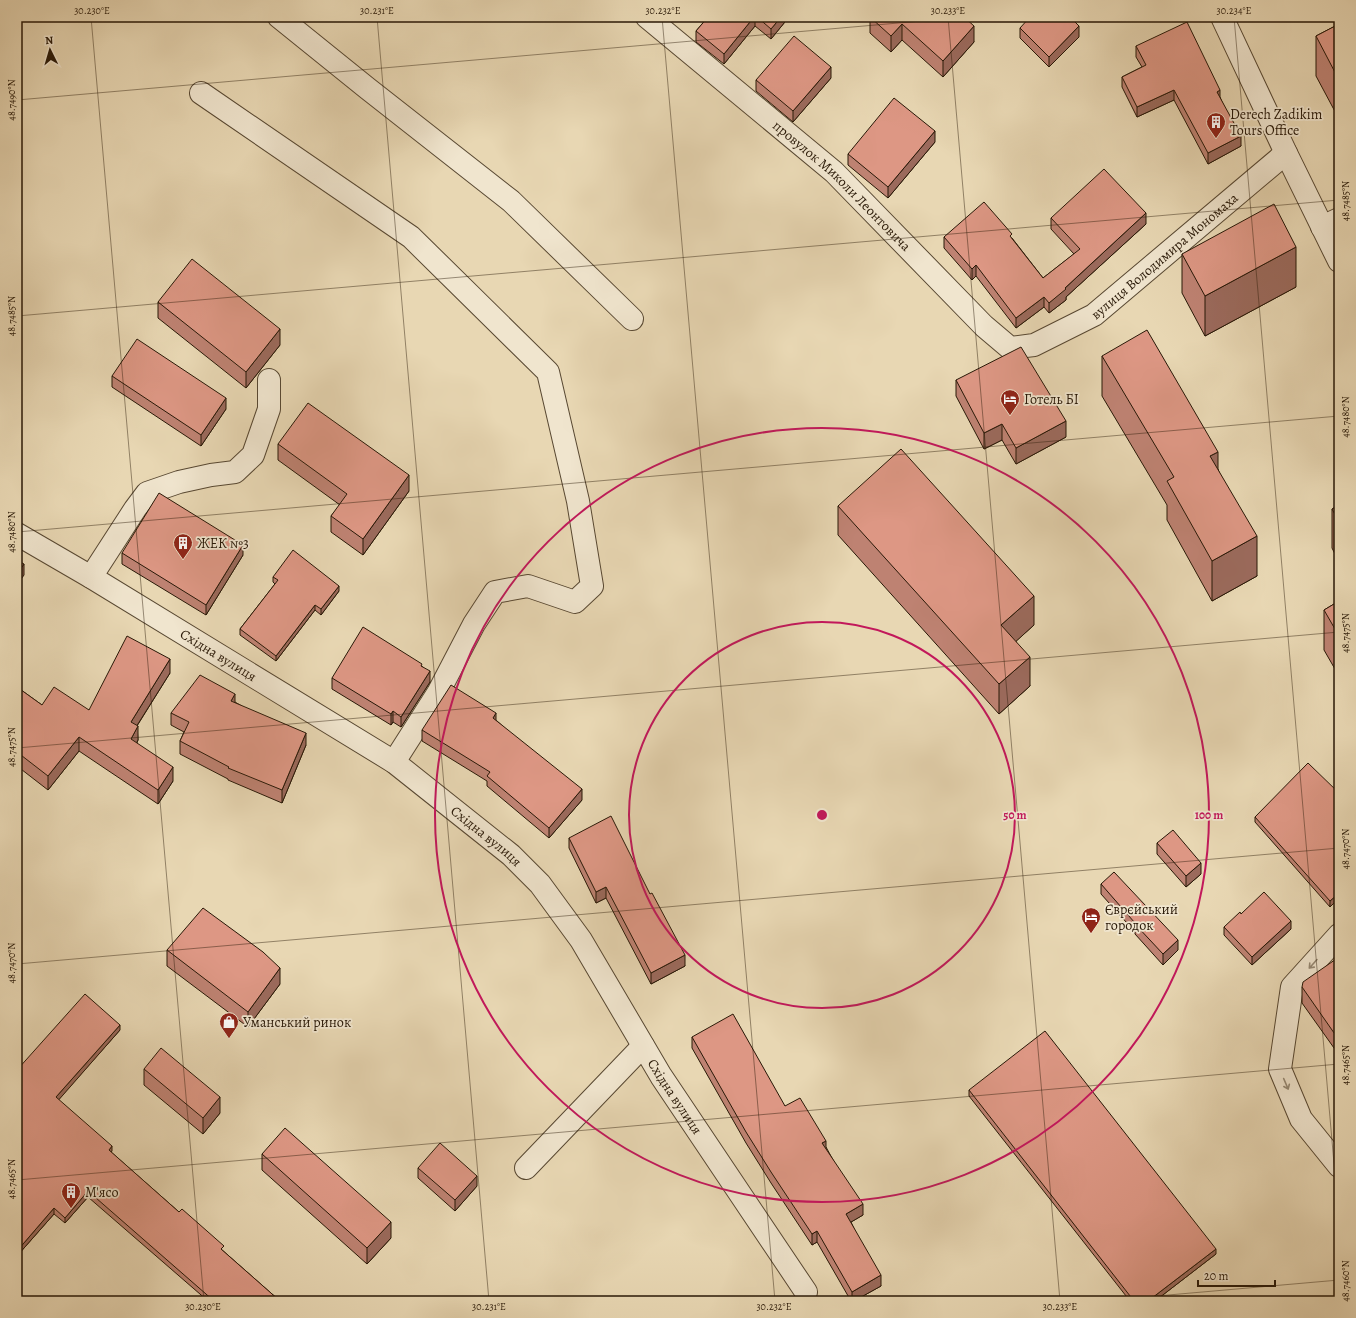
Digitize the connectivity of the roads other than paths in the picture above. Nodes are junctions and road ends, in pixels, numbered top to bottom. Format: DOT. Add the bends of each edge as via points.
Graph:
graph roads {
  1 [pos="279,17"];
  2 [pos="647,17"];
  3 [pos="1222,17"];
  4 [pos="201,93"];
  5 [pos="1286,153"];
  6 [pos="1330,223"];
  7 [pos="1339,261"];
  8 [pos="632,319"];
  9 [pos="1034,344"];
  10 [pos="269,380"];
  11 [pos="17,534"];
  12 [pos="91,576"];
  13 [pos="394,762"];
  14 [pos="1339,935"];
  15 [pos="643,1046"];
  16 [pos="1339,1166"];
  17 [pos="526,1168"];
  18 [pos="806,1292"];
  1 -- 8 [label="street" via="511,201"];
  2 -- 9 [label="street, провулок Миколи Леонтовича" via="834,172 984,326 1010,348"];
  3 -- 5 [label="street"];
  4 -- 13 [label="street" via="411,237 548,372 578,501 592,586 575,602 528,586 495,592 474,624 438,693"];
  5 -- 6 [label="street"];
  5 -- 9 [label="street, вулиця Володимира Мономаха" via="1094,315"];
  6 -- 7 [label="street"];
  10 -- 12 [label="street" via="269,409 253,455 235,472 179,482 147,493"];
  11 -- 12 [label="street, Східна вулиця"];
  12 -- 13 [label="street, Східна вулиця"];
  13 -- 15 [label="street, Східна вулиця" via="511,856 540,884 581,940"];
  14 -- 16 [label="street, one-way" via="1292,987 1280,1069 1301,1119"];
  15 -- 17 [label="street"];
  15 -- 18 [label="street, Східна вулиця" via="660,1076"];
}
